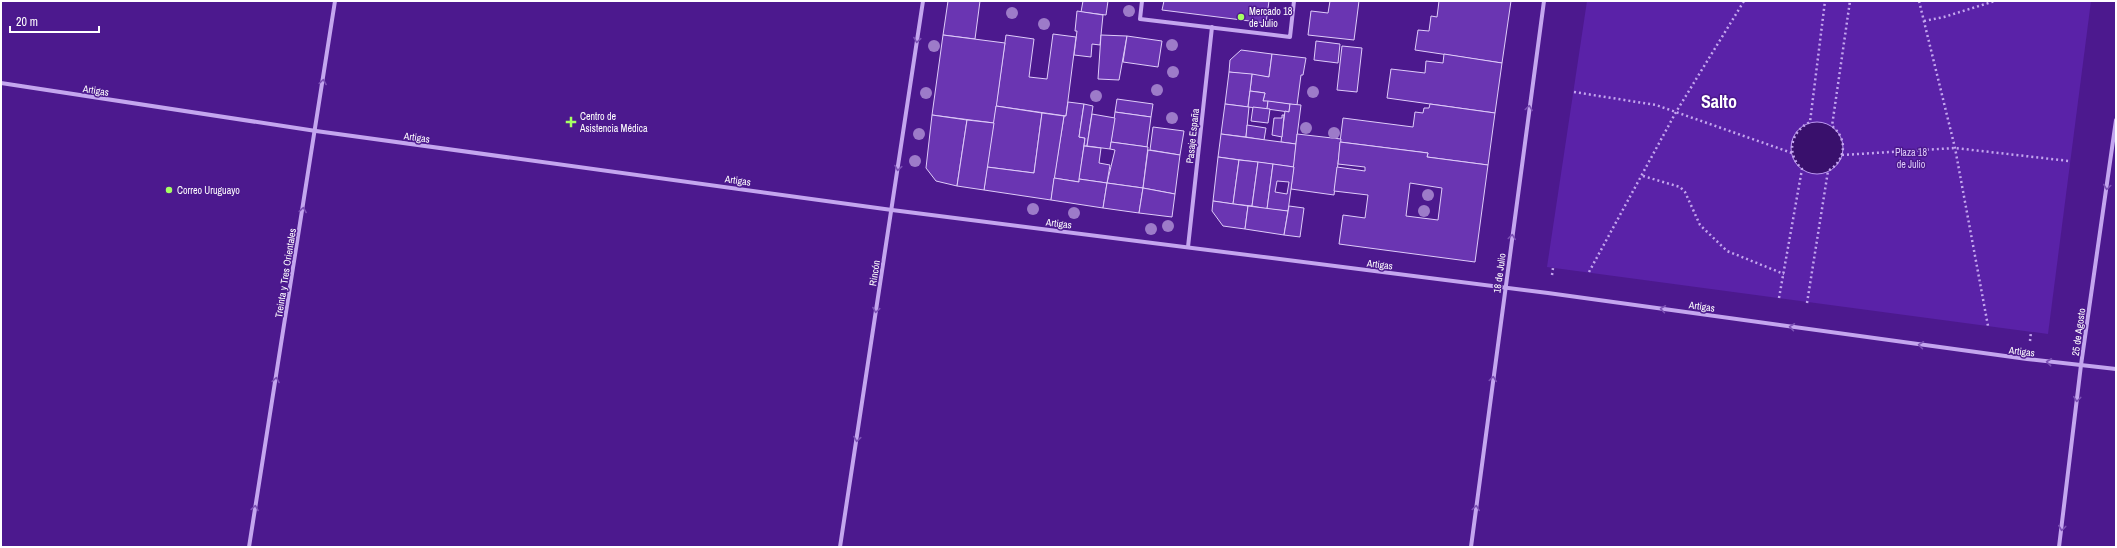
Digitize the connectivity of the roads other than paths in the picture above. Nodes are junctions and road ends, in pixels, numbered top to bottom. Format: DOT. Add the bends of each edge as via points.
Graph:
graph roads {
  1 [pos="335,1"];
  2 [pos="923,1"];
  3 [pos="1142,1"];
  4 [pos="1294,1"];
  5 [pos="1544,1"];
  6 [pos="1212,27"];
  7 [pos="1,83"];
  8 [pos="2116,120"];
  9 [pos="316,131"];
  10 [pos="892,210"];
  11 [pos="1188,247"];
  12 [pos="1505,288"];
  13 [pos="2082,365"];
  14 [pos="2116,369"];
  15 [pos="249,547"];
  16 [pos="840,547"];
  17 [pos="1471,547"];
  18 [pos="2059,547"];
  9 -- 1 [label="street, Treinta y Tres Orientales, one-way"];
  2 -- 10 [label="street, Rincón, one-way"];
  3 -- 6 [label="street" via="1140,19"];
  4 -- 6 [label="street" via="1290,37"];
  12 -- 5 [label="street, 18 de Julio, one-way"];
  6 -- 11 [label="street, Pasaje España"];
  7 -- 9 [label="street, Artigas"];
  8 -- 13 [label="street, 25 de Agosto, one-way"];
  9 -- 10 [label="street, Artigas"];
  15 -- 9 [label="street, Treinta y Tres Orientales, one-way"];
  10 -- 11 [label="street, Artigas"];
  10 -- 16 [label="street, Rincón, one-way"];
  11 -- 12 [label="street, Artigas"];
  13 -- 12 [label="street, Artigas, one-way"];
  17 -- 12 [label="street, 18 de Julio, one-way"];
  13 -- 14 [label="street, Artigas"];
  13 -- 18 [label="street, 25 de Agosto, one-way"];
}
